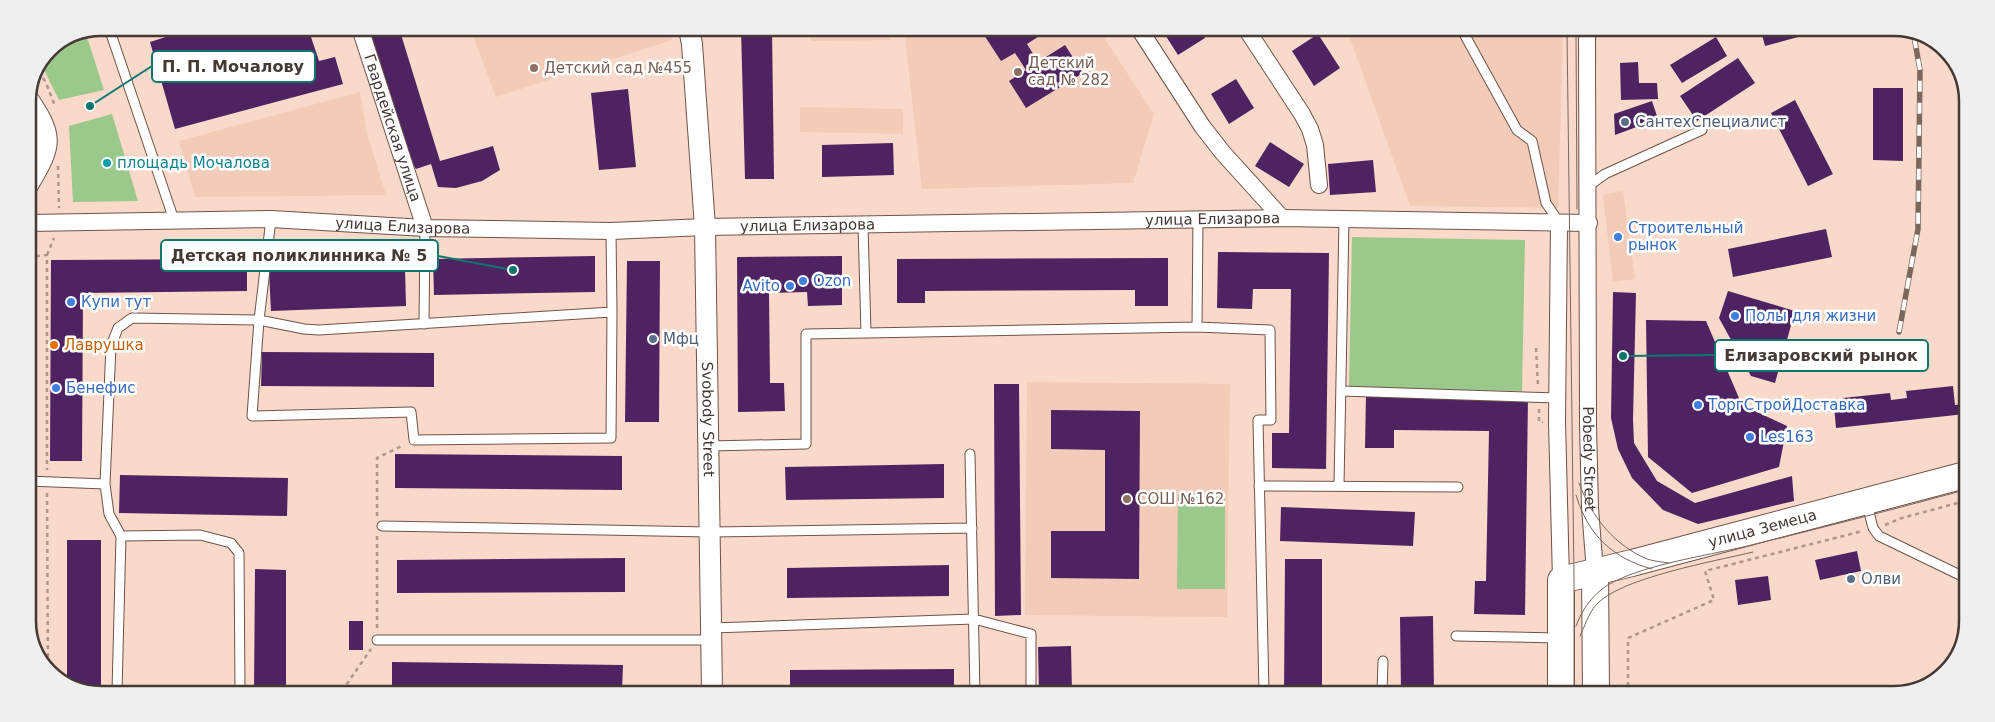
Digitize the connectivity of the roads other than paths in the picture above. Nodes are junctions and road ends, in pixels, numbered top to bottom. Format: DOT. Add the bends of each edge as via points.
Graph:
graph roads {
  1 [pos="113,36"];
  2 [pos="363,36"];
  3 [pos="690,36"];
  4 [pos="1144,36"];
  5 [pos="1251,36"];
  6 [pos="1465,36"];
  7 [pos="1587,36"];
  8 [pos="36,113"];
  9 [pos="1702,130"];
  10 [pos="45,150"];
  11 [pos="36,165"];
  12 [pos="36,170"];
  13 [pos="1319,185"];
  14 [pos="1587,187"];
  15 [pos="1282,218"];
  16 [pos="271,219"];
  17 [pos="1198,219"];
  18 [pos="1344,219"];
  19 [pos="174,220"];
  20 [pos="1559,223"];
  21 [pos="1588,223"];
  22 [pos="36,224"];
  23 [pos="863,225"];
  24 [pos="705,227"];
  25 [pos="425,228"];
  26 [pos="610,231"];
  27 [pos="612,312"];
  28 [pos="259,320"];
  29 [pos="424,324"];
  30 [pos="1197,327"];
  31 [pos="866,333"];
  32 [pos="1341,391"];
  33 [pos="1558,398"];
  34 [pos="709,446"];
  35 [pos="970,454"];
  36 [pos="1959,477"];
  37 [pos="36,481"];
  38 [pos="105,484"];
  39 [pos="1259,486"];
  40 [pos="1339,486"];
  41 [pos="1458,487"];
  42 [pos="1866,502"];
  43 [pos="380,526"];
  44 [pos="972,528"];
  45 [pos="710,532"];
  46 [pos="121,536"];
  47 [pos="1595,572"];
  48 [pos="1959,575"];
  49 [pos="1561,580"];
  50 [pos="974,619"];
  51 [pos="712,634"];
  52 [pos="1456,636"];
  53 [pos="1561,638"];
  54 [pos="377,640"];
  55 [pos="1383,661"];
  56 [pos="117,686"];
  57 [pos="240,686"];
  58 [pos="712,686"];
  59 [pos="975,686"];
  60 [pos="1031,686"];
  61 [pos="1264,686"];
  62 [pos="1382,686"];
  63 [pos="1561,686"];
  64 [pos="1596,686"];
  1 -- 19 [label="lane"];
  2 -- 25 [label="street, Гвардейская улица"];
  3 -- 24 [label="street, Svobody Street"];
  4 -- 15 [label="street" via="1202,126"];
  5 -- 13 [label="street" via="1310,129 1315,144"];
  6 -- 20 [label="lane" via="1517,130 1532,141 1546,203"];
  7 -- 14 [label="street, Pobedy Street"];
  8 -- 10 [label="street" via="47,134"];
  9 -- 14 [label="lane" via="1605,174"];
  10 -- 11 [label="street"];
  10 -- 12 [label="street"];
  14 -- 21 [label="street, Pobedy Street"];
  15 -- 17 [label="street, улица Елизарова"];
  15 -- 18 [label="street, улица Елизарова"];
  16 -- 19 [label="street, улица Елизарова"];
  16 -- 25 [label="street, улица Елизарова"];
  16 -- 28 [label="lane"];
  17 -- 23 [label="street, улица Елизарова"];
  17 -- 30 [label="lane"];
  18 -- 20 [label="street, улица Елизарова"];
  18 -- 32 [label="lane"];
  19 -- 22 [label="street, улица Елизарова"];
  20 -- 21 [label="street, улица Елизарова"];
  20 -- 33 [label="street, Pobedy Street"];
  21 -- 47 [label="street, Pobedy Street" via="1588,434"];
  23 -- 24 [label="street, улица Елизарова"];
  23 -- 31 [label="lane"];
  24 -- 26 [label="street, улица Елизарова"];
  24 -- 34 [label="street, Svobody Street"];
  25 -- 26 [label="street, улица Елизарова"];
  25 -- 29 [label="lane"];
  26 -- 27 [label="lane"];
  27 -- 28 [label="lane" via="611,438 414,440 411,412 252,416"];
  27 -- 29 [label="lane"];
  28 -- 29 [label="lane" via="319,330"];
  28 -- 38 [label="lane" via="132,318 118,328 111,346"];
  30 -- 31 [label="lane"];
  30 -- 39 [label="lane" via="1270,330 1271,420 1258,420"];
  31 -- 34 [label="lane" via="806,334 806,444"];
  32 -- 33 [label="lane"];
  32 -- 40 [label="lane"];
  33 -- 49 [label="street, Pobedy Street"];
  34 -- 45 [label="street, Svobody Street"];
  35 -- 44 [label="lane"];
  36 -- 42 [label="main road, улица Земеца"];
  37 -- 38 [label="lane"];
  38 -- 46 [label="lane" via="109,514"];
  39 -- 40 [label="lane"];
  39 -- 61 [label="lane"];
  40 -- 41 [label="lane"];
  42 -- 47 [label="main road, улица Земеца"];
  42 -- 48 [label="lane" via="1873,528 1879,536"];
  43 -- 45 [label="lane"];
  44 -- 45 [label="lane"];
  44 -- 50 [label="lane"];
  45 -- 51 [label="street, Svobody Street"];
  46 -- 56 [label="lane"];
  46 -- 57 [label="lane" via="200,535 231,543 239,553"];
  47 -- 49 [label="main road, улица Земеца"];
  47 -- 64 [label="main road, Pobedy Street"];
  49 -- 53 [label="main road, Pobedy Street"];
  50 -- 51 [label="lane"];
  50 -- 59 [label="lane"];
  50 -- 60 [label="lane" via="1031,634"];
  51 -- 54 [label="lane"];
  51 -- 58 [label="street, Svobody Street"];
  52 -- 53 [label="lane"];
  53 -- 63 [label="main road, Pobedy Street"];
  55 -- 62 [label="lane"];
}
